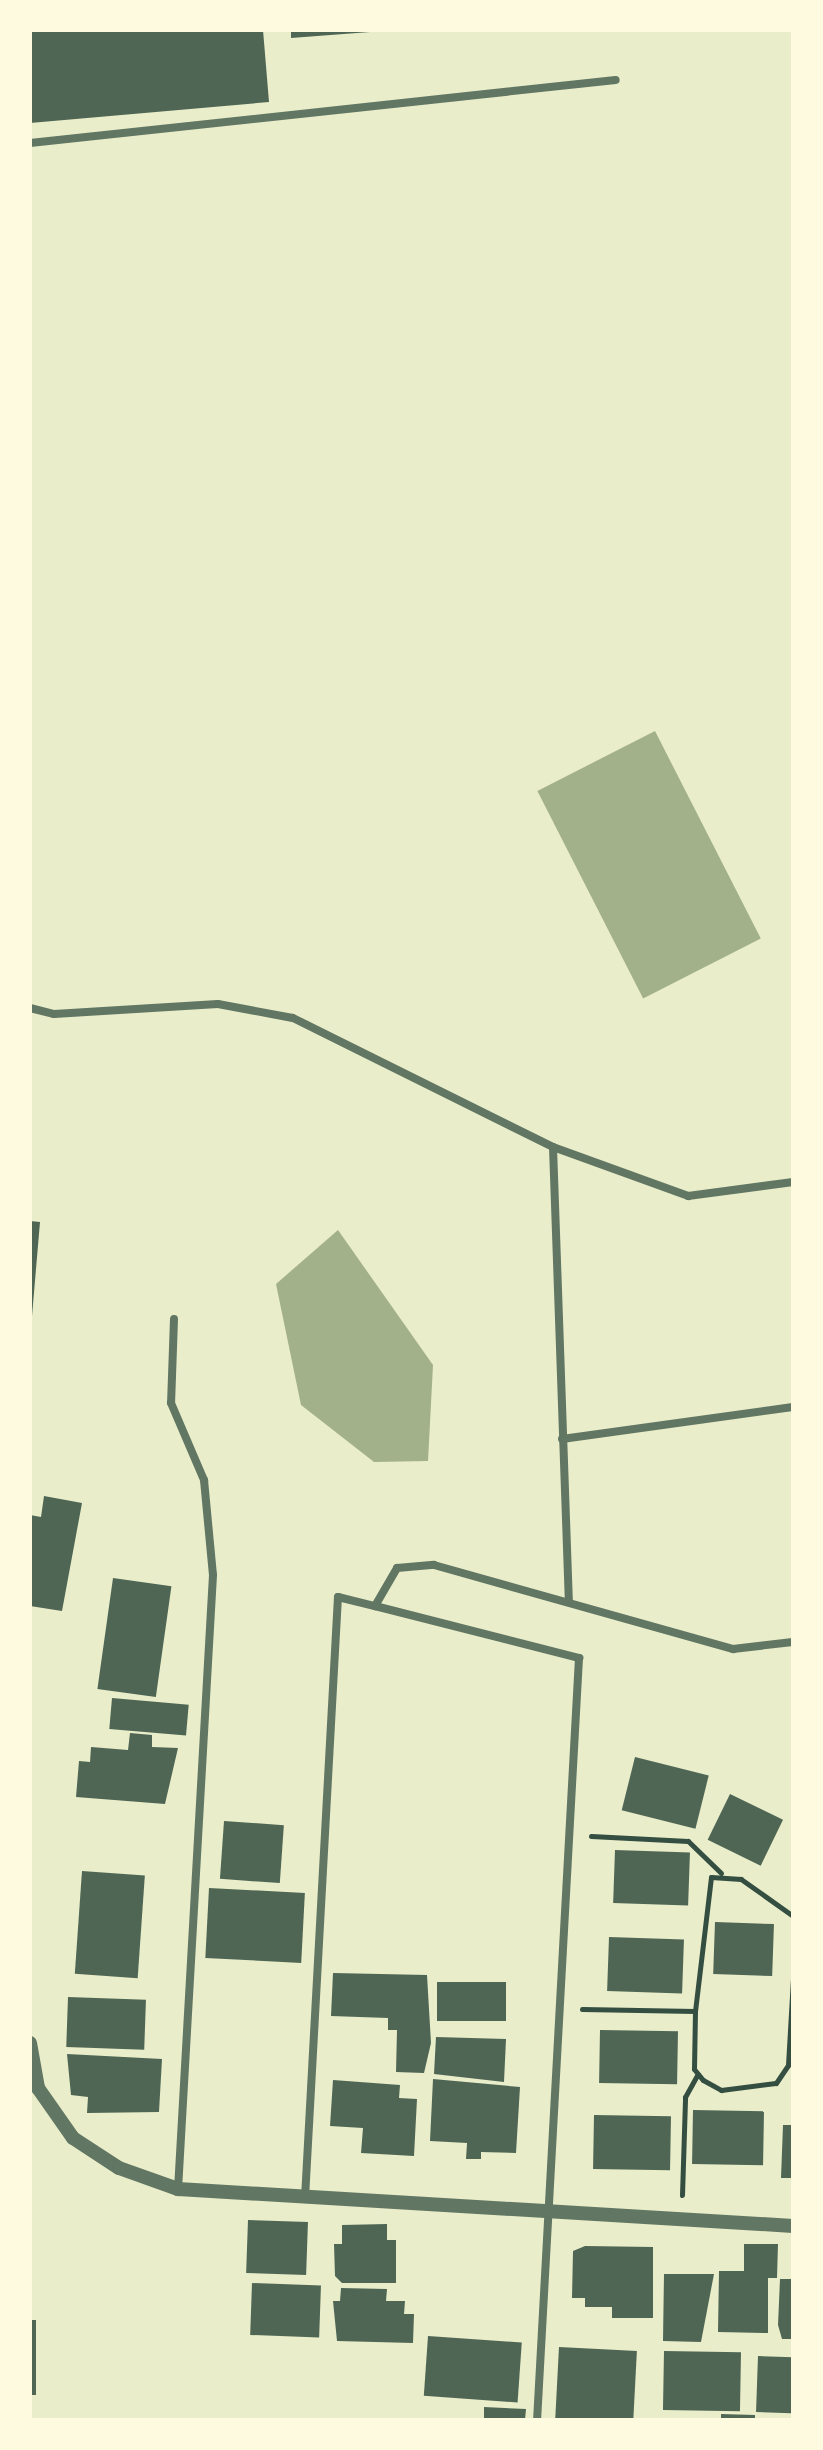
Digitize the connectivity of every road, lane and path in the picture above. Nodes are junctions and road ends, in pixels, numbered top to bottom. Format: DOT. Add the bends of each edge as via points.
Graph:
graph roads {
  1 [pos="616,80"];
  2 [pos="30,143"];
  3 [pos="30,1008"];
  4 [pos="553,1147"];
  5 [pos="793,1182"];
  6 [pos="174,1319"];
  7 [pos="793,1407"];
  8 [pos="562,1439"];
  9 [pos="569,1601"];
  10 [pos="375,1606"];
  11 [pos="793,1642"];
  12 [pos="566,1835"];
  13 [pos="721,1873"];
  14 [pos="793,1916"];
  15 [pos="793,1979"];
  16 [pos="557,2008"];
  17 [pos="695,2011"];
  18 [pos="30,2043"];
  19 [pos="698,2074"];
  20 [pos="178,2189"];
  21 [pos="305,2199"];
  22 [pos="545,2214"];
  23 [pos="681,2220"];
  24 [pos="793,2226"];
  25 [pos="537,2420"];
  1 -- 2 [label="street"];
  3 -- 4 [label="street" via="54,1014 218,1004 293,1018"];
  4 -- 5 [label="street" via="688,1196"];
  4 -- 8 [label="street"];
  6 -- 20 [label="street" via="171,1403 204,1480 213,1575"];
  7 -- 8 [label="street"];
  8 -- 9 [label="street"];
  9 -- 10 [label="street" via="411,1563 397,1568"];
  9 -- 11 [label="street" via="733,1649"];
  10 -- 12 [label="street" via="579,1658"];
  10 -- 21 [label="street" via="338,1597"];
  12 -- 13 [label="path" via="688,1841"];
  12 -- 16 [label="street"];
  13 -- 14 [label="path"];
  13 -- 17 [label="path" via="704,1889"];
  15 -- 19 [label="path" via="788,2065 776,2083 721,2090"];
  16 -- 17 [label="path"];
  16 -- 22 [label="street"];
  17 -- 19 [label="path"];
  18 -- 20 [label="street" via="38,2088 73,2138 119,2168"];
  19 -- 23 [label="path" via="685,2097"];
  20 -- 21 [label="street"];
  21 -- 22 [label="street"];
  22 -- 23 [label="street"];
  22 -- 25 [label="street"];
  23 -- 24 [label="street"];
}
